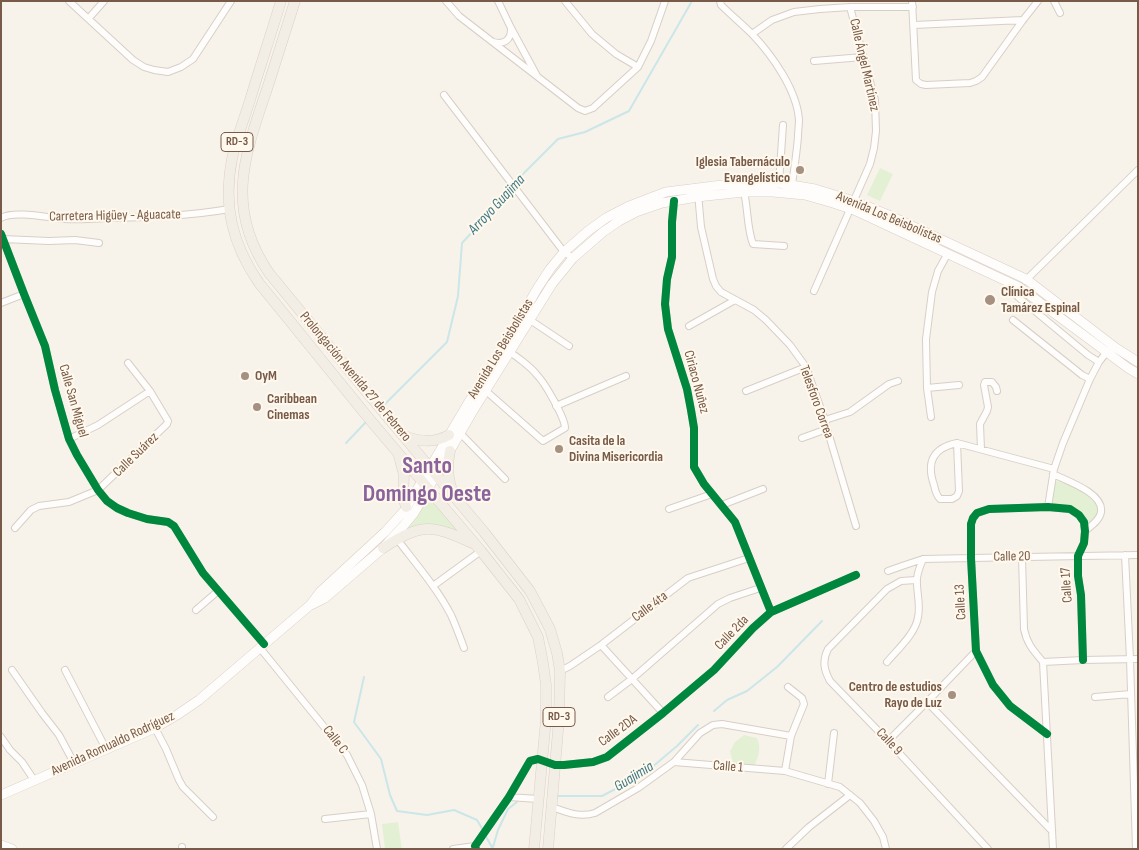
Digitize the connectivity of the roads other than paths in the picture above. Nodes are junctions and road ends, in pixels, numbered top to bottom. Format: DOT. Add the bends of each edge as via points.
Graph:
graph roads {
  1 [pos="69,1"];
  2 [pos="104,1"];
  3 [pos="231,1"];
  4 [pos="281,1"];
  5 [pos="295,1"];
  6 [pos="446,1"];
  7 [pos="498,1"];
  8 [pos="565,1"];
  9 [pos="665,1"];
  10 [pos="1038,1"];
  11 [pos="1054,1"];
  12 [pos="720,2"];
  13 [pos="912,4"];
  14 [pos="850,8"];
  15 [pos="1060,13"];
  16 [pos="89,18"];
  17 [pos="1023,20"];
  18 [pos="914,25"];
  19 [pos="511,28"];
  20 [pos="752,34"];
  21 [pos="492,42"];
  22 [pos="862,57"];
  23 [pos="814,62"];
  24 [pos="638,66"];
  25 [pos="539,79"];
  26 [pos="444,95"];
  27 [pos="783,125"];
  28 [pos="1138,170"];
  29 [pos="793,181"];
  30 [pos="779,183"];
  31 [pos="698,187"];
  32 [pos="744,192"];
  33 [pos="698,197"];
  34 [pos="674,200"];
  35 [pos="852,205"];
  36 [pos="229,209"];
  37 [pos="1,218"];
  38 [pos="2,236"];
  39 [pos="99,243"];
  40 [pos="784,246"];
  41 [pos="564,252"];
  42 [pos="948,253"];
  43 [pos="572,258"];
  44 [pos="1026,279"];
  45 [pos="1020,288"];
  46 [pos="814,290"];
  47 [pos="24,294"];
  48 [pos="1018,297"];
  49 [pos="735,300"];
  50 [pos="1,303"];
  51 [pos="530,320"];
  52 [pos="1012,320"];
  53 [pos="689,326"];
  54 [pos="569,346"];
  55 [pos="1109,348"];
  56 [pos="507,350"];
  57 [pos="1099,362"];
  58 [pos="1138,362"];
  59 [pos="128,364"];
  60 [pos="806,367"];
  61 [pos="1138,374"];
  62 [pos="626,376"];
  63 [pos="1090,379"];
  64 [pos="898,381"];
  65 [pos="959,385"];
  66 [pos="927,388"];
  67 [pos="150,391"];
  68 [pos="486,391"];
  69 [pos="746,391"];
  70 [pos="997,391"];
  71 [pos="556,406"];
  72 [pos="931,417"];
  73 [pos="825,420"];
  74 [pos="827,429"];
  75 [pos="460,433"];
  76 [pos="402,434"];
  77 [pos="449,435"];
  78 [pos="802,438"];
  79 [pos="69,439"];
  80 [pos="957,443"];
  81 [pos="981,449"];
  82 [pos="450,451"];
  83 [pos="398,452"];
  84 [pos="433,471"];
  85 [pos="1054,471"];
  86 [pos="505,479"];
  87 [pos="425,484"];
  88 [pos="763,489"];
  89 [pos="98,490"];
  90 [pos="712,494"];
  91 [pos="457,500"];
  92 [pos="722,505"];
  93 [pos="406,507"];
  94 [pos="1048,507"];
  95 [pos="669,509"];
  96 [pos="856,526"];
  97 [pos="15,528"];
  98 [pos="1086,531"];
  99 [pos="397,540"];
  100 [pos="383,548"];
  101 [pos="479,548"];
  102 [pos="1125,555"];
  103 [pos="1138,555"];
  104 [pos="1078,556"];
  105 [pos="1022,557"];
  106 [pos="749,558"];
  107 [pos="971,558"];
  108 [pos="923,560"];
  109 [pos="888,571"];
  110 [pos="856,575"];
  111 [pos="916,580"];
  112 [pos="432,586"];
  113 [pos="760,588"];
  114 [pos="218,591"];
  115 [pos="310,606"];
  116 [pos="196,610"];
  117 [pos="771,612"];
  118 [pos="601,645"];
  119 [pos="262,646"];
  120 [pos="464,648"];
  121 [pos="976,651"];
  122 [pos="1130,659"];
  123 [pos="1138,659"];
  124 [pos="1083,660"];
  125 [pos="887,662"];
  126 [pos="1043,662"];
  127 [pos="12,670"];
  128 [pos="65,670"];
  129 [pos="560,671"];
  130 [pos="632,679"];
  131 [pos="788,687"];
  132 [pos="1131,694"];
  133 [pos="608,697"];
  134 [pos="1095,697"];
  135 [pos="927,702"];
  136 [pos="664,713"];
  137 [pos="155,728"];
  138 [pos="834,733"];
  139 [pos="1047,734"];
  140 [pos="791,736"];
  141 [pos="1,737"];
  142 [pos="888,741"];
  143 [pos="106,749"];
  144 [pos="542,760"];
  145 [pos="674,762"];
  146 [pos="74,763"];
  147 [pos="554,765"];
  148 [pos="785,771"];
  149 [pos="34,780"];
  150 [pos="828,784"];
  151 [pos="1,795"];
  152 [pos="850,795"];
  153 [pos="509,797"];
  154 [pos="538,799"];
  155 [pos="552,807"];
  156 [pos="371,814"];
  157 [pos="213,816"];
  158 [pos="325,819"];
  159 [pos="1052,830"];
  160 [pos="1,844"];
  161 [pos="475,847"];
  162 [pos="12,849"];
  163 [pos="377,849"];
  164 [pos="453,849"];
  165 [pos="534,849"];
  166 [pos="548,849"];
  167 [pos="786,849"];
  168 [pos="886,849"];
  169 [pos="988,849"];
  170 [pos="1052,849"];
  171 [pos="1136,849"];
  1 -- 16 [label="street"];
  2 -- 16 [label="street"];
  3 -- 16 [label="street" via="194,59 168,72 154,70 132,60"];
  4 -- 36 [label="main road, Prolongación Avenida 27 de Febrero / RD-3" via="233,157"];
  5 -- 76 [label="main road, Prolongación Avenida 27 de Febrero / RD-3" via="246,156 243,176 246,224 261,262 269,273"];
  6 -- 21 [label="street" via="459,16"];
  7 -- 19 [label="street"];
  8 -- 24 [label="street" via="592,34 616,54"];
  9 -- 24 [label="street"];
  10 -- 17 [label="street"];
  11 -- 15 [label="street"];
  12 -- 20 [label="street"];
  13 -- 14 [label="street"];
  13 -- 18 [label="street"];
  14 -- 20 [label="street" via="794,12 772,20"];
  14 -- 22 [label="street, Calle Ángel Martínez"];
  17 -- 18 [label="street"];
  17 -- 18 [label="street" via="982,78 970,83 926,85 916,80"];
  19 -- 21 [label="street" via="511,34 504,43"];
  19 -- 25 [label="street"];
  20 -- 29 [label="street" via="780,70 797,110 799,121"];
  21 -- 25 [label="street"];
  22 -- 23 [label="street"];
  22 -- 35 [label="street, Calle Ángel Martínez" via="874,100 876,132 870,164"];
  24 -- 25 [label="street" via="594,108 585,111"];
  26 -- 41 [label="street"];
  27 -- 30 [label="street"];
  28 -- 44 [label="street"];
  29 -- 30 [label="main road, Avenida Los Beisbolistas"];
  29 -- 35 [label="main road, Avenida Los Beisbolistas"];
  30 -- 31 [label="main road, Avenida Los Beisbolistas"];
  31 -- 33 [label="street, Telesforo Correa"];
  31 -- 41 [label="main road, Avenida Los Beisbolistas" via="666,192 626,208 606,218"];
  32 -- 33 [label="main road, Avenida Los Beisbolistas"];
  32 -- 35 [label="main road, Avenida Los Beisbolistas" via="805,195"];
  32 -- 40 [label="street" via="753,244"];
  33 -- 34 [label="main road, Avenida Los Beisbolistas"];
  33 -- 49 [label="street, Telesforo Correa" via="712,280 721,292"];
  34 -- 43 [label="main road, Avenida Los Beisbolistas" via="619,221"];
  34 -- 90 [label="street, Ciriaco Nuñez" via="672,257 665,304 668,329 691,410 694,467"];
  35 -- 42 [label="main road, Avenida Los Beisbolistas"];
  35 -- 44 [label="main road, Avenida Los Beisbolistas" via="883,212"];
  35 -- 46 [label="street, Calle Ángel Martínez"];
  36 -- 37 [label="street, Carretera Higüey - Aguacate" via="160,217 67,219 14,214"];
  36 -- 83 [label="main road, Prolongación Avenida 27 de Febrero / RD-3" via="232,227 259,282"];
  38 -- 39 [label="street"];
  38 -- 47 [label="street, Calle San Miguel"];
  41 -- 43 [label="street"];
  41 -- 56 [label="main road, Avenida Los Beisbolistas" via="537,289"];
  42 -- 45 [label="main road, Avenida Los Beisbolistas"];
  42 -- 66 [label="street" via="932,292 926,339"];
  43 -- 51 [label="main road, Avenida Los Beisbolistas"];
  44 -- 45 [label="street"];
  44 -- 55 [label="main road, Avenida Los Beisbolistas"];
  45 -- 55 [label="main road, Avenida Los Beisbolistas"];
  47 -- 50 [label="street"];
  47 -- 79 [label="street, Calle San Miguel" via="45,346"];
  48 -- 57 [label="street"];
  49 -- 53 [label="street"];
  49 -- 60 [label="street, Telesforo Correa" via="766,320 790,344"];
  51 -- 54 [label="street"];
  51 -- 56 [label="main road, Avenida Los Beisbolistas"];
  52 -- 63 [label="street"];
  55 -- 57 [label="street"];
  55 -- 58 [label="main road, Avenida Los Beisbolistas"];
  55 -- 61 [label="main road, Avenida Los Beisbolistas"];
  56 -- 68 [label="main road, Avenida Los Beisbolistas"];
  56 -- 71 [label="street" via="537,375"];
  56 -- 77 [label="main road, Avenida Los Beisbolistas"];
  57 -- 63 [label="street"];
  59 -- 67 [label="street, Calle Suárez"];
  60 -- 69 [label="street"];
  60 -- 73 [label="street, Telesforo Correa"];
  62 -- 71 [label="street"];
  63 -- 85 [label="street"];
  64 -- 73 [label="street" via="850,412"];
  65 -- 66 [label="street"];
  66 -- 72 [label="street"];
  67 -- 79 [label="street" via="98,425"];
  67 -- 89 [label="street, Calle Suárez" via="168,421"];
  68 -- 71 [label="street" via="543,441 565,428"];
  68 -- 75 [label="main road, Avenida Los Beisbolistas"];
  70 -- 81 [label="street" via="992,382 985,382 988,407 980,424"];
  73 -- 74 [label="street, Telesforo Correa"];
  74 -- 78 [label="street"];
  74 -- 96 [label="street, Telesforo Correa"];
  75 -- 82 [label="main road, Avenida Los Beisbolistas"];
  75 -- 86 [label="street"];
  76 -- 77 [label="main road" via="426,441"];
  76 -- 84 [label="main road, Prolongación Avenida 27 de Febrero / RD-3"];
  77 -- 84 [label="main road, Avenida Los Beisbolistas"];
  79 -- 89 [label="street, Calle San Miguel"];
  80 -- 80 [label="street" via="942,449 932,461 930,475 940,499 952,499 959,490"];
  80 -- 81 [label="street"];
  81 -- 85 [label="street"];
  82 -- 84 [label="main road, Avenida Los Beisbolistas"];
  82 -- 91 [label="main road" via="447,471"];
  83 -- 87 [label="main road, Prolongación Avenida 27 de Febrero / RD-3"];
  83 -- 93 [label="main road" via="404,475"];
  84 -- 87 [label="main road, Avenida Los Beisbolistas"];
  84 -- 91 [label="main road, Prolongación Avenida 27 de Febrero / RD-3"];
  85 -- 94 [label="street"];
  85 -- 98 [label="street, Calle 17" via="1094,495 1100,503 1101,514"];
  87 -- 93 [label="main road, Avenida Romualdo Rodríguez"];
  87 -- 100 [label="main road, Avenida Romualdo Rodríguez" via="414,513"];
  87 -- 101 [label="main road, Prolongación Avenida 27 de Febrero / RD-3"];
  88 -- 92 [label="street"];
  89 -- 97 [label="street, Calle Suárez" via="69,502 39,506"];
  89 -- 114 [label="street, Calle San Miguel" via="117,508 174,526"];
  90 -- 92 [label="street, Ciriaco Nuñez"];
  90 -- 95 [label="street"];
  91 -- 129 [label="main road, Prolongación Avenida 27 de Febrero / RD-3" via="530,591 550,629"];
  92 -- 106 [label="street, Ciriaco Nuñez" via="735,522"];
  93 -- 115 [label="main road, Avenida Romualdo Rodríguez" via="385,532 320,592"];
  94 -- 98 [label="street" via="1070,509 1079,515"];
  94 -- 107 [label="street, Calle 13" via="989,509 977,513 972,524"];
  98 -- 104 [label="street, Calle 17"];
  99 -- 100 [label="main road"];
  99 -- 101 [label="main road" via="410,532 431,528 450,533"];
  99 -- 112 [label="street"];
  100 -- 115 [label="main road, Avenida Romualdo Rodríguez" via="325,598"];
  101 -- 112 [label="street"];
  101 -- 144 [label="main road, Prolongación Avenida 27 de Febrero / RD-3" via="519,600 538,637 546,686"];
  102 -- 103 [label="street, Calle 20"];
  102 -- 104 [label="street, Calle 20"];
  102 -- 122 [label="street"];
  104 -- 105 [label="street, Calle 20"];
  104 -- 124 [label="street, Calle 17"];
  105 -- 107 [label="street, Calle 20"];
  105 -- 126 [label="street" via="1026,640"];
  106 -- 113 [label="street, Ciriaco Nuñez"];
  106 -- 118 [label="street, Calle 4ta" via="688,578"];
  107 -- 108 [label="street, Calle 20"];
  107 -- 121 [label="street, Calle 13"];
  108 -- 109 [label="street, Calle 20"];
  108 -- 111 [label="street"];
  110 -- 117 [label="street, Calle 2da"];
  111 -- 125 [label="street" via="917,624"];
  111 -- 142 [label="street, Calle 9" via="901,581 890,587 828,649 824,658 830,681"];
  112 -- 120 [label="street" via="451,616"];
  113 -- 117 [label="street, Ciriaco Nuñez"];
  113 -- 130 [label="street" via="718,604"];
  114 -- 116 [label="street"];
  114 -- 119 [label="street, Calle San Miguel"];
  115 -- 119 [label="main road, Avenida Romualdo Rodríguez"];
  117 -- 136 [label="street, Calle 2da" via="714,670"];
  118 -- 129 [label="street, Calle 4ta"];
  118 -- 130 [label="street"];
  119 -- 137 [label="main road, Avenida Romualdo Rodríguez" via="199,700"];
  119 -- 156 [label="street, Calle C" via="347,755 362,785"];
  121 -- 135 [label="street"];
  121 -- 139 [label="street, Calle 13" via="993,685 1010,706"];
  122 -- 123 [label="street"];
  122 -- 124 [label="street"];
  122 -- 132 [label="street"];
  124 -- 126 [label="street"];
  126 -- 139 [label="street"];
  127 -- 146 [label="street" via="59,735"];
  128 -- 143 [label="street"];
  129 -- 147 [label="main road, Prolongación Avenida 27 de Febrero / RD-3"];
  130 -- 133 [label="street"];
  130 -- 136 [label="street"];
  131 -- 140 [label="street" via="802,698 804,704"];
  132 -- 134 [label="street"];
  132 -- 171 [label="street"];
  135 -- 142 [label="street"];
  135 -- 159 [label="street"];
  136 -- 147 [label="street, Calle 2DA" via="607,756 594,762"];
  137 -- 143 [label="main road, Avenida Romualdo Rodríguez"];
  137 -- 157 [label="street" via="183,787"];
  138 -- 150 [label="street"];
  139 -- 159 [label="street"];
  140 -- 145 [label="street" via="713,725"];
  140 -- 148 [label="street"];
  141 -- 149 [label="street"];
  142 -- 169 [label="street, Calle 9"];
  143 -- 146 [label="main road, Avenida Romualdo Rodríguez"];
  144 -- 147 [label="street"];
  144 -- 153 [label="street" via="530,761"];
  144 -- 154 [label="main road, Prolongación Avenida 27 de Febrero / RD-3"];
  145 -- 148 [label="street, Calle 1"];
  145 -- 155 [label="street" via="638,788 587,816"];
  146 -- 149 [label="main road, Avenida Romualdo Rodríguez"];
  147 -- 155 [label="main road, Prolongación Avenida 27 de Febrero / RD-3"];
  148 -- 150 [label="street, Calle 1"];
  149 -- 151 [label="main road, Avenida Romualdo Rodríguez"];
  150 -- 152 [label="street, Calle 1" via="840,787"];
  152 -- 167 [label="street"];
  152 -- 168 [label="street, Calle 1" via="874,821"];
  153 -- 154 [label="street"];
  153 -- 161 [label="street"];
  154 -- 165 [label="main road, Prolongación Avenida 27 de Febrero / RD-3"];
  155 -- 166 [label="main road, Prolongación Avenida 27 de Febrero / RD-3"];
  156 -- 158 [label="street"];
  156 -- 163 [label="street, Calle C"];
  159 -- 170 [label="street"];
  160 -- 162 [label="main road"];
  161 -- 164 [label="street"];
}
